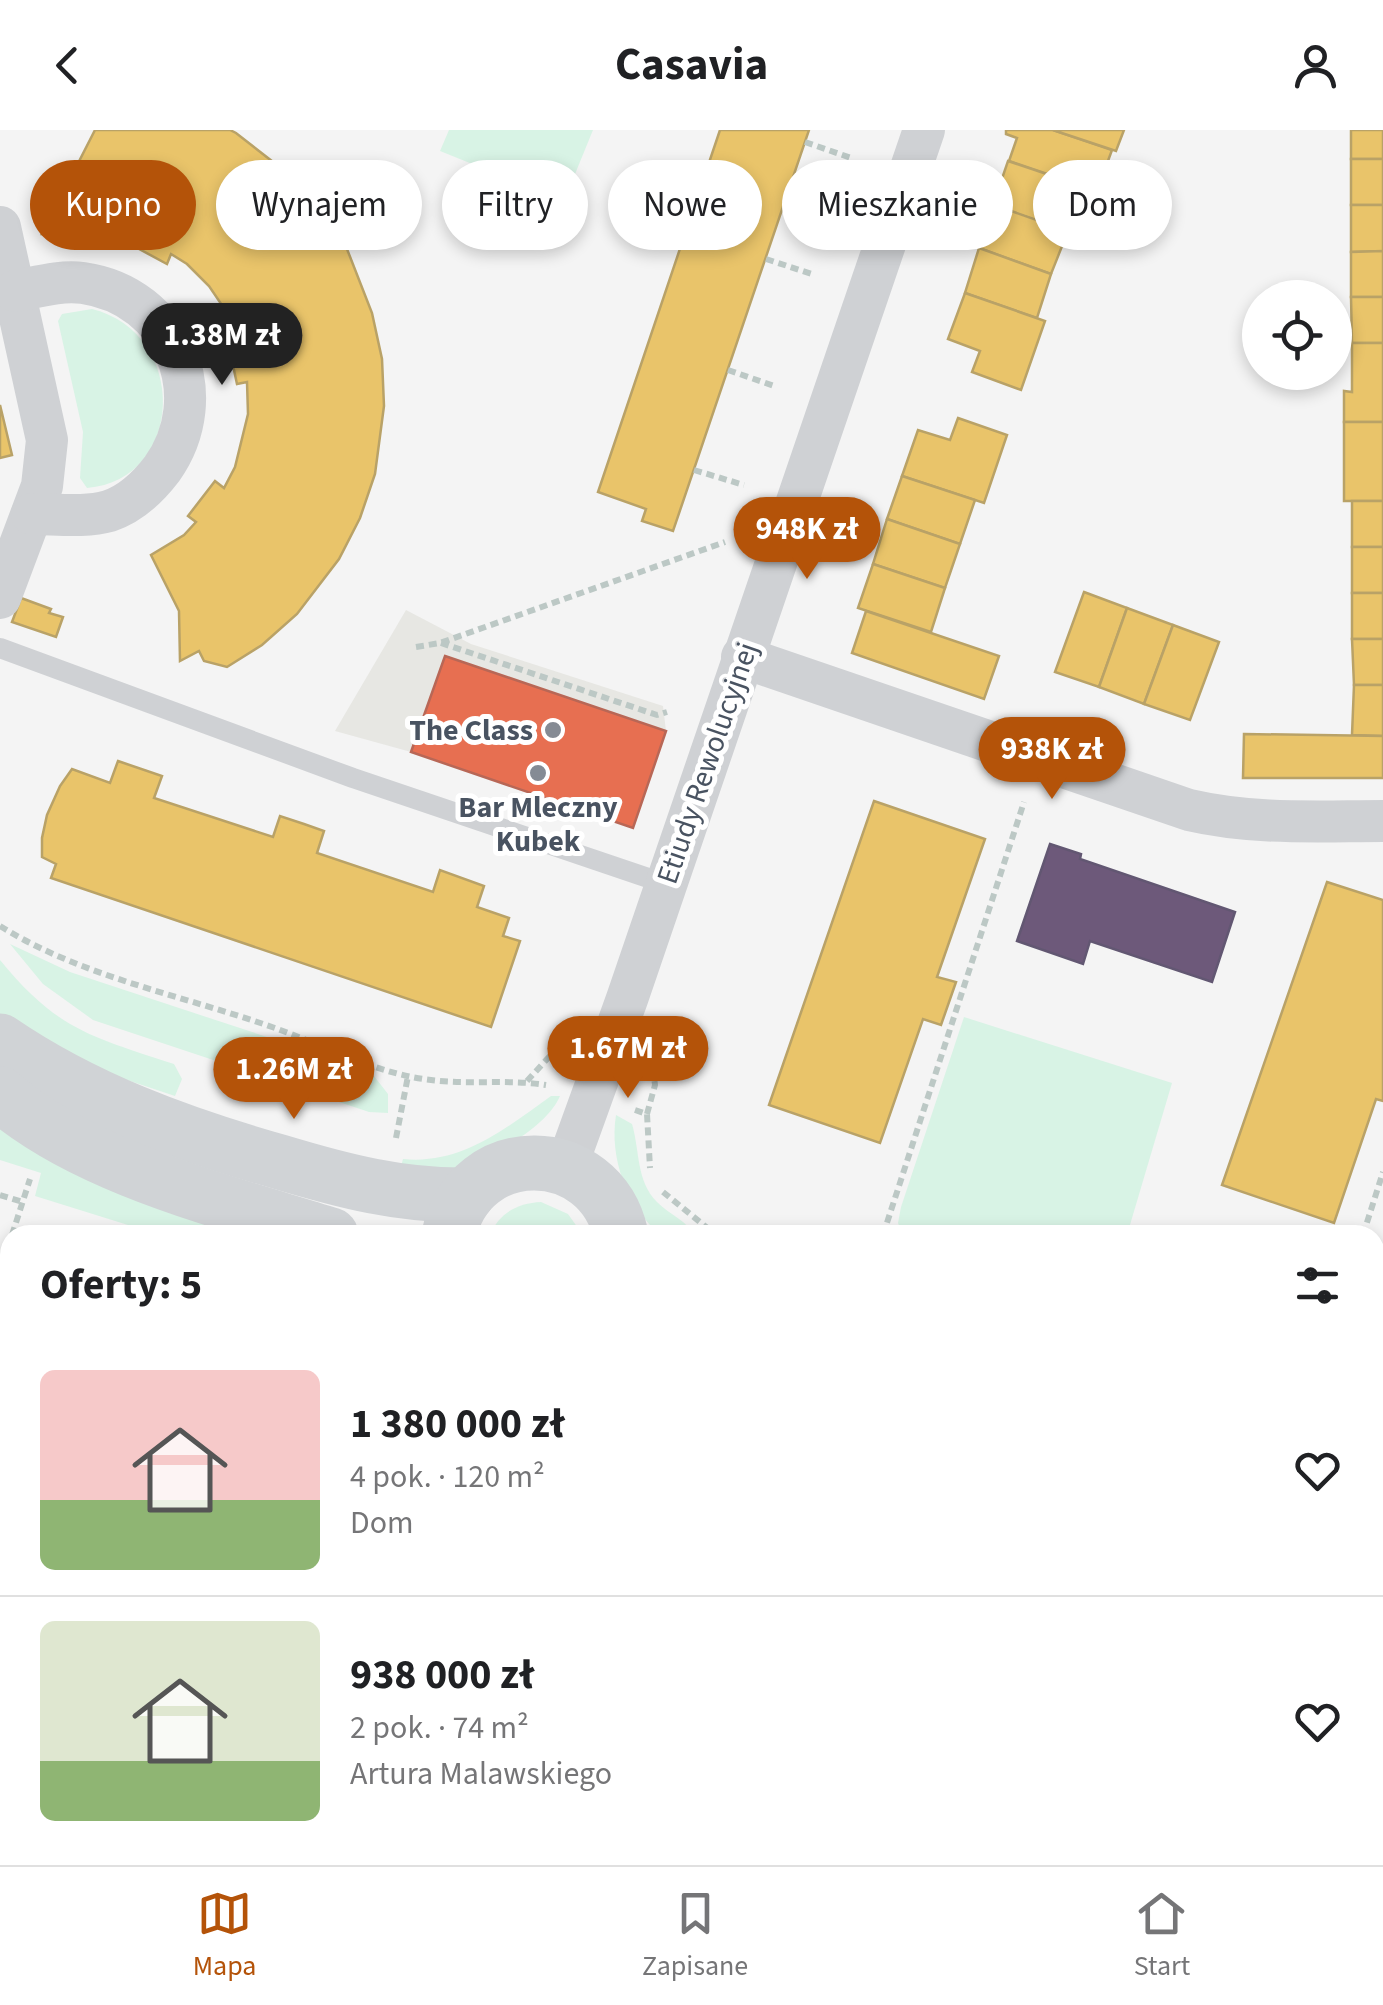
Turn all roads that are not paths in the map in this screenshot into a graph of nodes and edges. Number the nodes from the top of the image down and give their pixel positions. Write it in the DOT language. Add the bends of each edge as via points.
graph roads {
  1 [pos="924,130"];
  2 [pos="0,227"];
  3 [pos="15,291"];
  4 [pos="32,514"];
  5 [pos="0,598"];
  6 [pos="0,648"];
  7 [pos="742,658"];
  8 [pos="1383,820"];
  9 [pos="666,884"];
  10 [pos="0,1041"];
  11 [pos="0,1094"];
  12 [pos="566,1168"];
  13 [pos="458,1215"];
  14 [pos="300,1225"];
  15 [pos="619,1225"];
  1 -- 7 [label="street, Etiudy Rewolucyjnej"];
  2 -- 3 [label="street"];
  3 -- 4 [label="street" via="47,440"];
  3 -- 4 [label="street" via="85,284 135,302 176,351 186,381 183,429 171,456 138,495 109,511"];
  4 -- 5 [label="street"];
  6 -- 9 [label="lane"];
  7 -- 8 [label="street" via="1190,810 1268,822"];
  7 -- 9 [label="street, Etiudy Rewolucyjnej"];
  9 -- 12 [label="street, Etiudy Rewolucyjnej"];
  10 -- 13 [label="street" via="112,1104 251,1154 428,1196"];
  11 -- 14 [label="street" via="21,1113 152,1177"];
  12 -- 13 [label="street" via="544,1162 502,1168 482,1180"];
  12 -- 15 [label="street" via="605,1196"];
}
